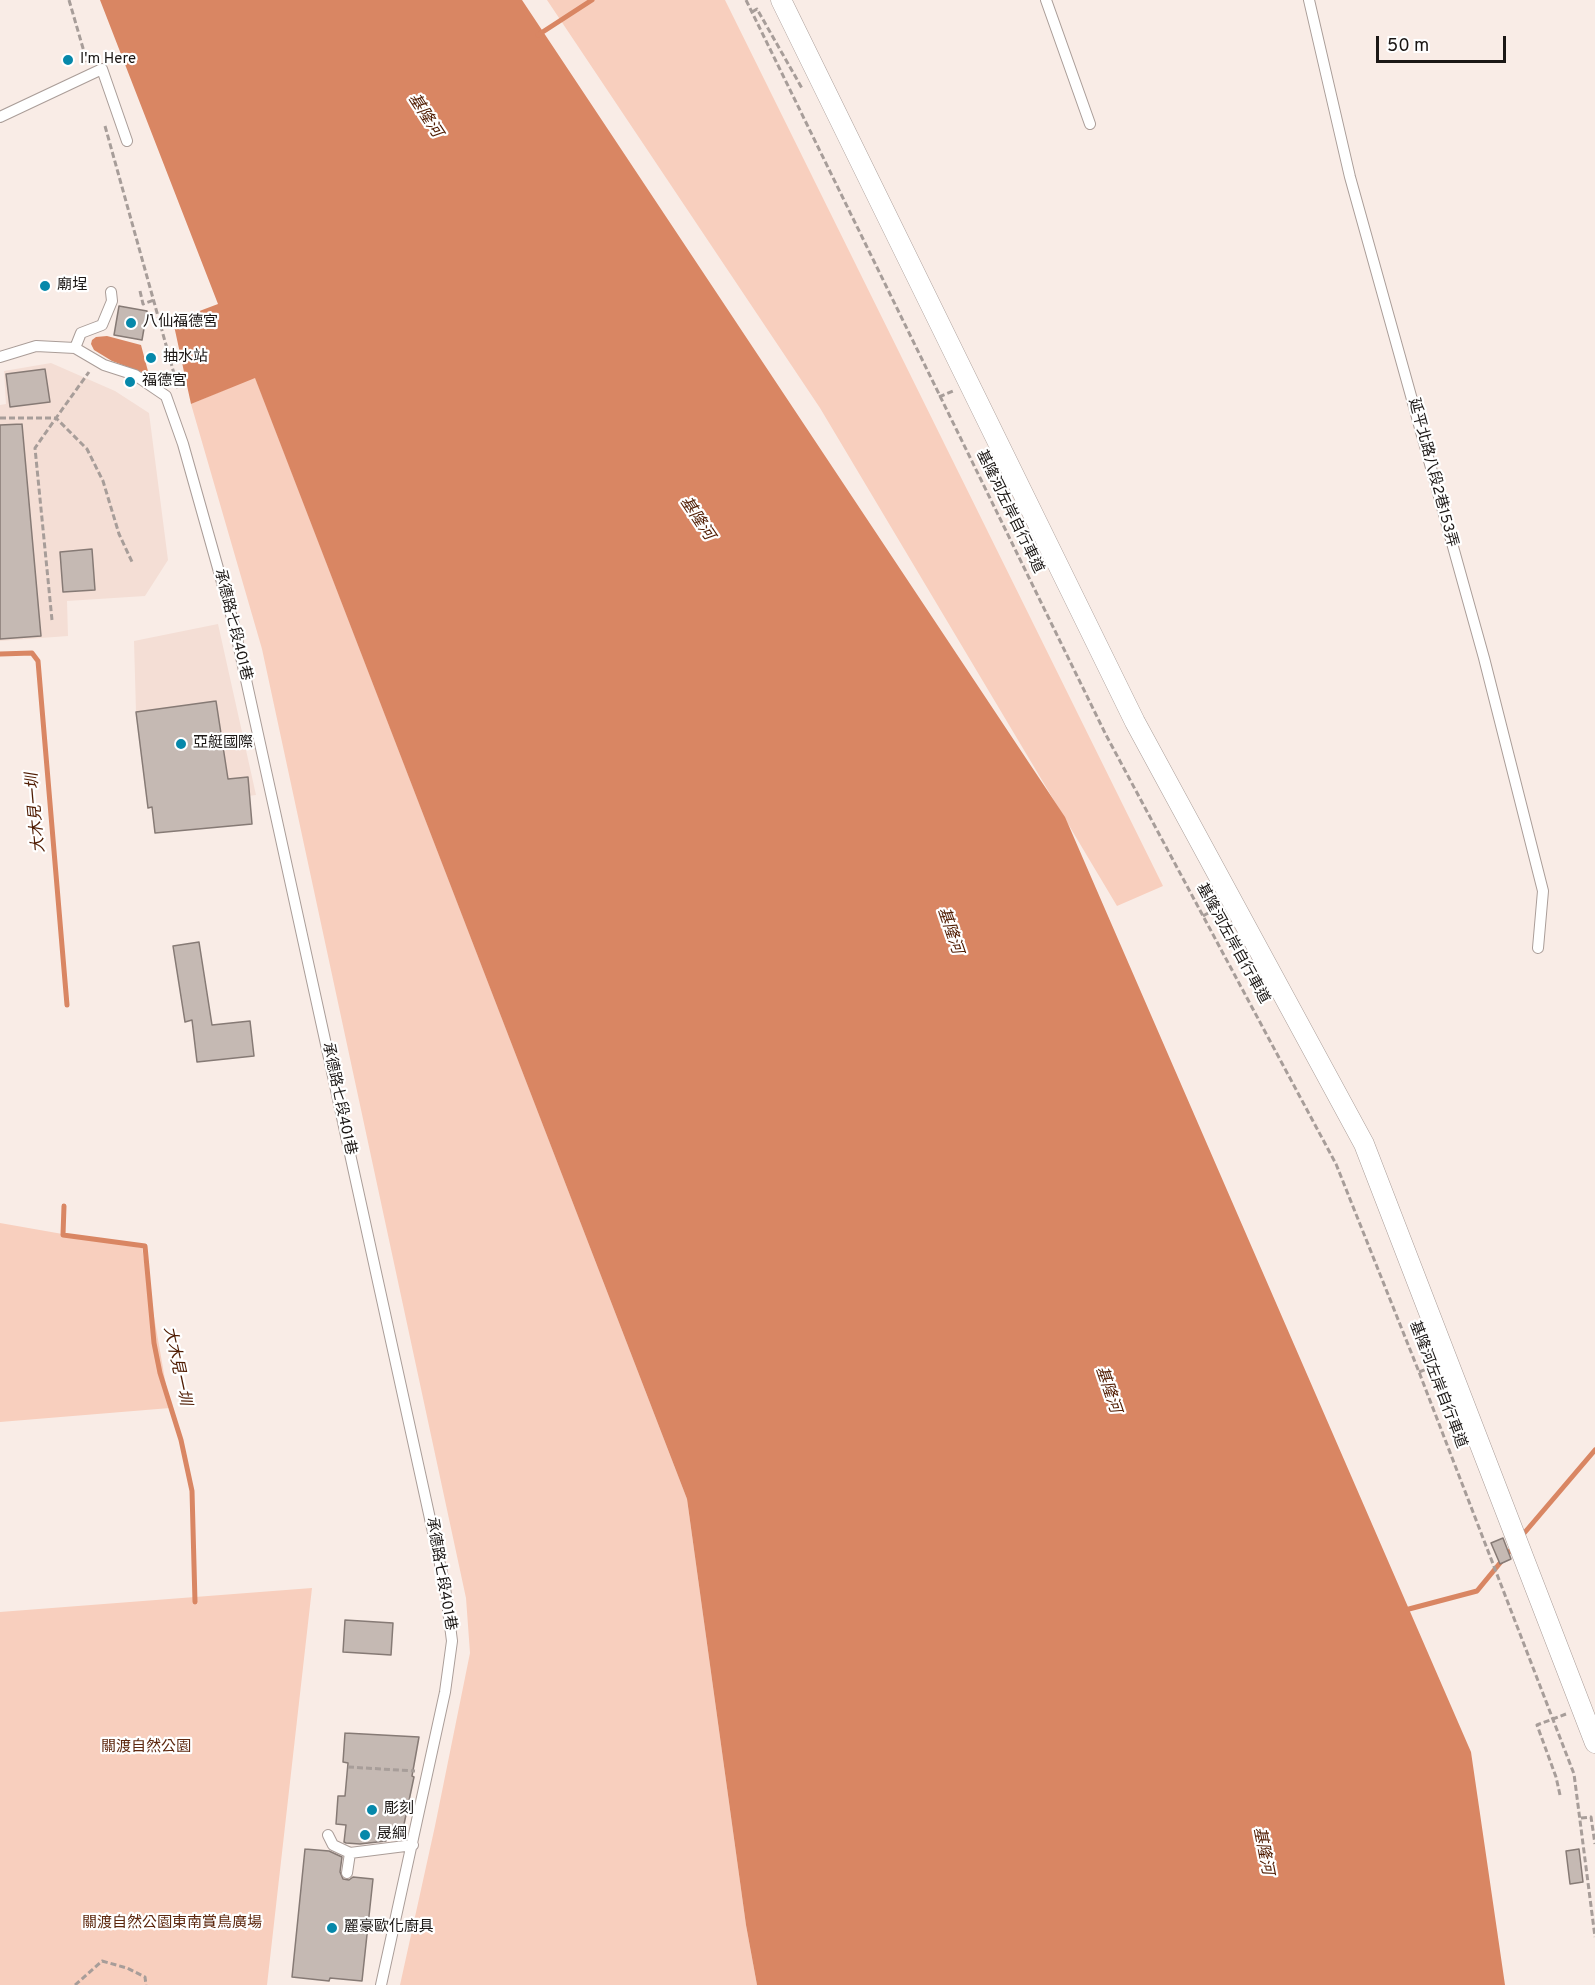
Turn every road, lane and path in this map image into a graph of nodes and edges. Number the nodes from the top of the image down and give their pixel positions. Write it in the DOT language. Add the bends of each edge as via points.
graph roads {
  1 [pos="746,0"];
  2 [pos="781,0"];
  3 [pos="1046,0"];
  4 [pos="1309,0"];
  5 [pos="0,117"];
  6 [pos="1090,124"];
  7 [pos="126,141"];
  8 [pos="140,291"];
  9 [pos="111,292"];
  10 [pos="154,300"];
  11 [pos="75,348"];
  12 [pos="0,357"];
  13 [pos="97,361"];
  14 [pos="0,418"];
  15 [pos="56,418"];
  16 [pos="133,564"];
  17 [pos="52,620"];
  18 [pos="1538,948"];
  19 [pos="1553,1719"];
  20 [pos="1595,1743"];
  21 [pos="348,1767"];
  22 [pos="429,1772"];
  23 [pos="1560,1795"];
  24 [pos="1581,1818"];
  25 [pos="328,1835"];
  26 [pos="1595,1844"];
  27 [pos="413,1845"];
  28 [pos="350,1853"];
  29 [pos="347,1873"];
  30 [pos="1595,1937"];
  31 [pos="75,1985"];
  32 [pos="146,1985"];
  33 [pos="381,1985"];
  1 -- 19 [label="path, 基隆河左岸自行車道" via="1106,735 1336,1164"];
  2 -- 20 [label="street" via="1135,722 1364,1143"];
  3 -- 6 [label="lane"];
  4 -- 18 [label="lane, 延平北路八段2巷153弄" via="1350,177 1484,658 1543,891"];
  5 -- 7 [label="lane" via="102,69"];
  8 -- 10 [label="path" via="143,304"];
  9 -- 11 [label="lane" via="112,301 102,326 81,333"];
  11 -- 12 [label="lane, 承德路七段401巷" via="36,346"];
  11 -- 13 [label="lane, 承德路七段401巷"];
  13 -- 15 [label="path"];
  13 -- 22 [label="lane, 承德路七段401巷" via="135,375 166,396 234,625 445,1587 452,1641"];
  14 -- 15 [label="path"];
  15 -- 16 [label="path" via="87,449"];
  15 -- 17 [label="path" via="35,448"];
  19 -- 23 [label="path" via="1537,1725"];
  19 -- 24 [label="path, 基隆河左岸自行車道" via="1574,1774"];
  21 -- 22 [label="path"];
  22 -- 27 [label="lane, 承德路七段401巷"];
  24 -- 26 [label="path" via="1591,1817"];
  24 -- 30 [label="path, 基隆河左岸自行車道"];
  25 -- 28 [label="lane" via="333,1845"];
  27 -- 28 [label="lane"];
  27 -- 33 [label="lane, 承德路七段401巷"];
  28 -- 29 [label="lane"];
  31 -- 32 [label="path" via="102,1961 145,1977"];
}
